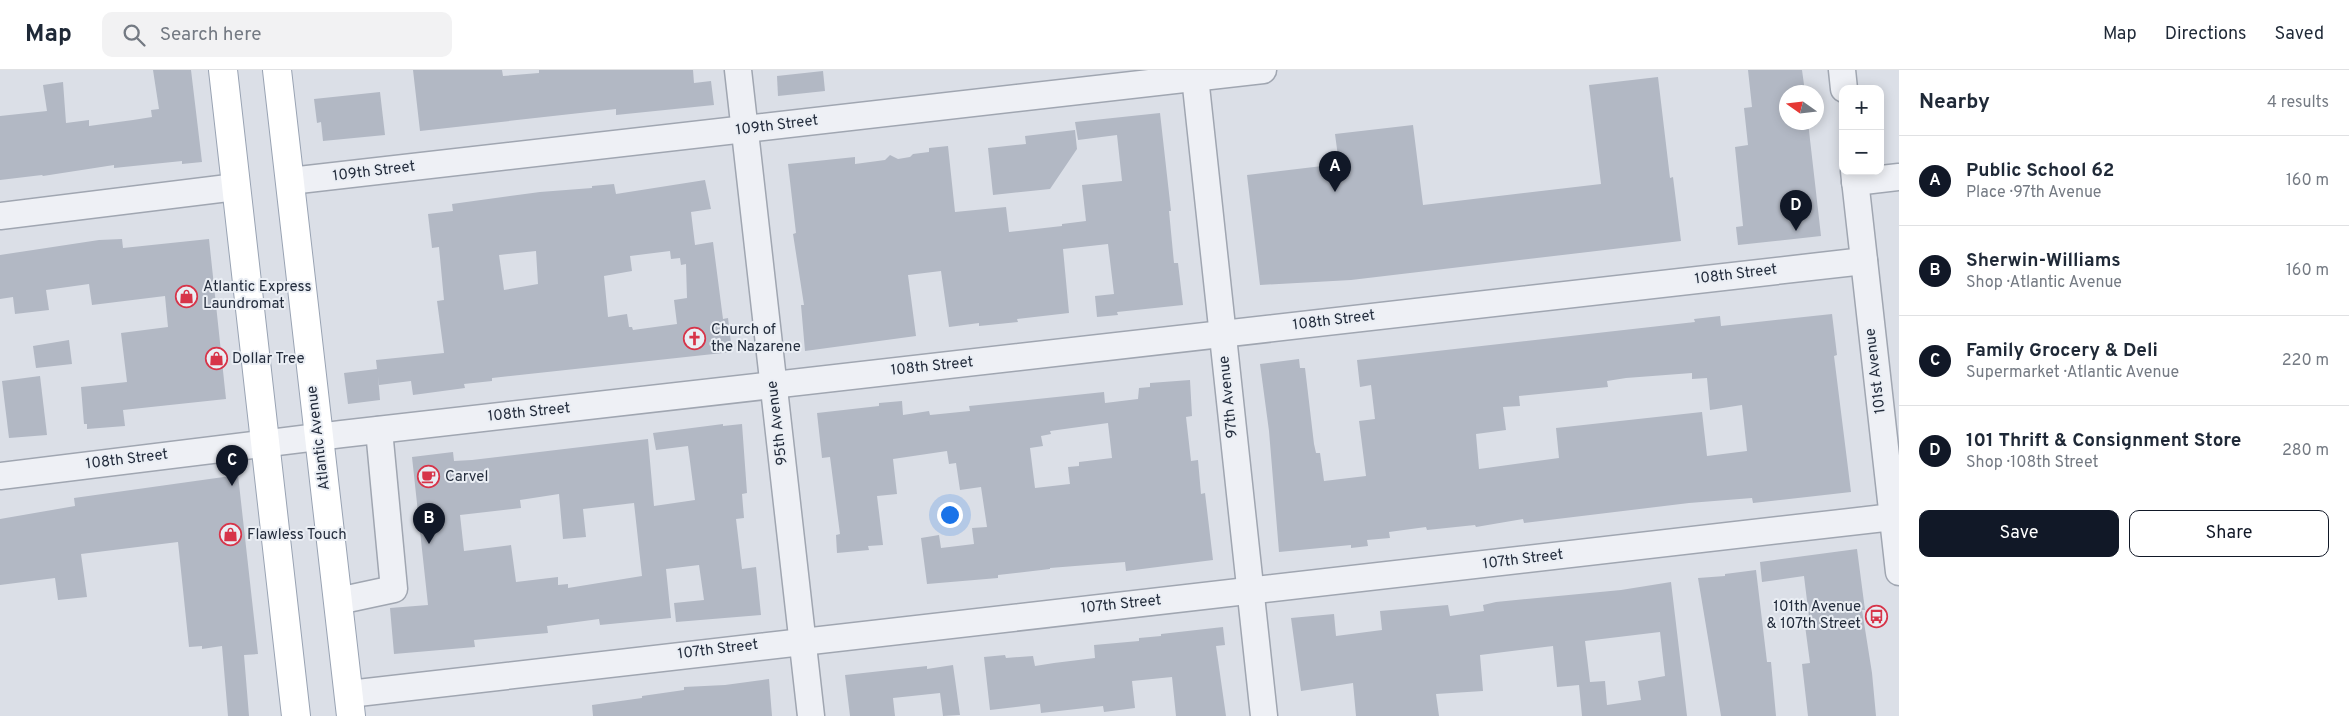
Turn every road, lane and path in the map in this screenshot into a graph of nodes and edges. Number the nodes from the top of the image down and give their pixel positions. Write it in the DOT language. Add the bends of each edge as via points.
graph roads {
  1 [pos="223,70"];
  2 [pos="278,70"];
  3 [pos="738,70"];
  4 [pos="1263,70"];
  5 [pos="1842,70"];
  6 [pos="1194,78"];
  7 [pos="1844,85"];
  8 [pos="745,130"];
  9 [pos="1854,176"];
  10 [pos="1899,177"];
  11 [pos="290,181"];
  12 [pos="236,187"];
  13 [pos="0,216"];
  14 [pos="1864,261"];
  15 [pos="1222,334"];
  16 [pos="774,385"];
  17 [pos="1891,426"];
  18 [pos="379,430"];
  19 [pos="319,436"];
  20 [pos="265,443"];
  21 [pos="0,476"];
  22 [pos="1893,517"];
  23 [pos="1899,572"];
  24 [pos="1251,591"];
  25 [pos="338,601"];
  26 [pos="803,640"];
  27 [pos="350,705"];
  28 [pos="296,716"];
  29 [pos="811,716"];
  30 [pos="1264,716"];
  1 -- 12 [label="main road"];
  2 -- 11 [label="main road, Atlantic Avenue"];
  3 -- 8 [label="street, 95th Avenue"];
  4 -- 6 [label="street, 109th Street"];
  5 -- 7 [label="street"];
  6 -- 8 [label="street, 109th Street"];
  6 -- 15 [label="street, 97th Avenue"];
  8 -- 11 [label="street, 109th Street"];
  8 -- 16 [label="street, 95th Avenue"];
  9 -- 10 [label="street"];
  9 -- 14 [label="street, 101st Avenue"];
  11 -- 19 [label="main road, Atlantic Avenue"];
  12 -- 13 [label="street"];
  12 -- 20 [label="main road"];
  14 -- 15 [label="street, 108th Street"];
  14 -- 17 [label="street, 101st Avenue"];
  15 -- 16 [label="street, 108th Street"];
  15 -- 24 [label="street, 97th Avenue"];
  16 -- 18 [label="street, 108th Street"];
  16 -- 26 [label="street, 95th Avenue"];
  17 -- 22 [label="street, 101st Avenue"];
  18 -- 19 [label="street, 108th Street"];
  18 -- 25 [label="street" via="394,589"];
  19 -- 20 [label="street, 108th Street"];
  19 -- 25 [label="main road, Atlantic Avenue"];
  20 -- 21 [label="street, 108th Street"];
  20 -- 28 [label="main road"];
  22 -- 23 [label="street, 101st Avenue"];
  22 -- 24 [label="street, 107th Street"];
  24 -- 26 [label="street, 107th Street"];
  24 -- 30 [label="street, 97th Avenue"];
  25 -- 27 [label="main road, Atlantic Avenue"];
  26 -- 27 [label="street, 107th Street"];
  26 -- 29 [label="street, 95th Avenue"];
}
